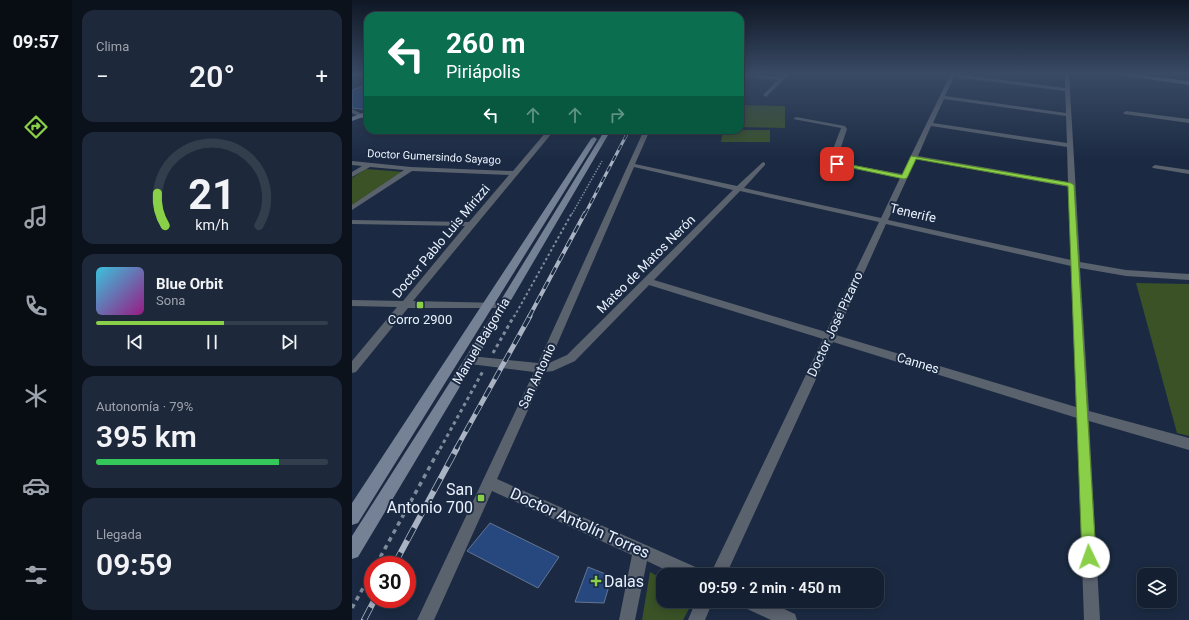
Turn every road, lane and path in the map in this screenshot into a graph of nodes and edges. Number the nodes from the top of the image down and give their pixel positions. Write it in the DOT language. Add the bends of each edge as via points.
graph roads {
  1 [pos="940,102"];
  2 [pos="977,102"];
  3 [pos="1067,102"];
  4 [pos="352,112"];
  5 [pos="1126,113"];
  6 [pos="364,114"];
  7 [pos="1068,115"];
  8 [pos="360,116"];
  9 [pos="364,118"];
  10 [pos="352,119"];
  11 [pos="796,119"];
  12 [pos="1189,121"];
  13 [pos="930,124"];
  14 [pos="547,134"];
  15 [pos="601,134"];
  16 [pos="601,134"];
  17 [pos="645,134"];
  18 [pos="1069,145"];
  19 [pos="604,156"];
  20 [pos="914,157"];
  21 [pos="352,163"];
  22 [pos="763,164"];
  23 [pos="368,165"];
  24 [pos="633,165"];
  25 [pos="1155,167"];
  26 [pos="411,169"];
  27 [pos="1189,172"];
  28 [pos="514,173"];
  29 [pos="352,175"];
  30 [pos="904,178"];
  31 [pos="1071,185"];
  32 [pos="739,188"];
  33 [pos="352,208"];
  34 [pos="884,220"];
  35 [pos="352,222"];
  36 [pos="471,224"];
  37 [pos="1076,264"];
  38 [pos="1189,277"];
  39 [pos="648,281"];
  40 [pos="352,303"];
  41 [pos="404,305"];
  42 [pos="486,306"];
  43 [pos="502,306"];
  44 [pos="830,336"];
  45 [pos="453,358"];
  46 [pos="470,360"];
  47 [pos="488,362"];
  48 [pos="541,368"];
  49 [pos="352,369"];
  50 [pos="1082,414"];
  51 [pos="1189,444"];
  52 [pos="488,482"];
  53 [pos="352,517"];
  54 [pos="641,550"];
  55 [pos="352,551"];
  56 [pos="381,556"];
  57 [pos="679,568"];
  58 [pos="721,568"];
  59 [pos="364,586"];
  60 [pos="352,608"];
  61 [pos="702,608"];
  62 [pos="764,608"];
  63 [pos="425,620"];
  64 [pos="627,620"];
  65 [pos="696,620"];
  66 [pos="790,620"];
  67 [pos="1092,620"];
  1 -- 13 [label="street, Doctor José Pizarro"];
  2 -- 7 [label="street"];
  3 -- 7 [label="street"];
  4 -- 8 [label="street"];
  5 -- 12 [label="street"];
  6 -- 8 [label="main road"];
  7 -- 18 [label="street"];
  8 -- 9 [label="street"];
  8 -- 10 [label="main road"];
  11 -- 30 [label="street" via="844,129 833,163"];
  13 -- 18 [label="street"];
  13 -- 20 [label="street, Doctor José Pizarro"];
  14 -- 28 [label="street, Doctor Pablo Luis Mirizzi"];
  15 -- 42 [label="main road, Manuel Baigorria"];
  16 -- 43 [label="main road, Manuel Baigorria"];
  17 -- 24 [label="street, San Antonio"];
  18 -- 31 [label="street"];
  19 -- 47 [label="path"];
  20 -- 30 [label="street, Doctor José Pizarro"];
  20 -- 31 [label="street"];
  21 -- 23 [label="street, Doctor Gumersindo Sayago"];
  22 -- 32 [label="street, Mateo de Matos Nerón"];
  23 -- 26 [label="street, Doctor Gumersindo Sayago"];
  23 -- 29 [label="street"];
  24 -- 32 [label="street, Tenerife"];
  24 -- 48 [label="street, San Antonio"];
  25 -- 27 [label="street"];
  26 -- 28 [label="street, Doctor Gumersindo Sayago"];
  26 -- 33 [label="street"];
  28 -- 36 [label="street, Doctor Pablo Luis Mirizzi"];
  30 -- 34 [label="street, Doctor José Pizarro"];
  31 -- 37 [label="street"];
  32 -- 34 [label="street, Tenerife"];
  32 -- 39 [label="street, Mateo de Matos Nerón"];
  34 -- 37 [label="street, Tenerife"];
  34 -- 44 [label="street, Doctor José Pizarro"];
  35 -- 36 [label="street"];
  36 -- 41 [label="street, Doctor Pablo Luis Mirizzi"];
  37 -- 38 [label="street, Tenerife" via="1126,273"];
  37 -- 50 [label="street"];
  39 -- 44 [label="street, Cannes"];
  39 -- 48 [label="street, Mateo de Matos Nerón" via="571,358 549,368"];
  40 -- 41 [label="street"];
  41 -- 42 [label="street"];
  41 -- 49 [label="street, Doctor Pablo Luis Mirizzi"];
  42 -- 43 [label="street"];
  42 -- 45 [label="main road, Manuel Baigorria"];
  43 -- 46 [label="main road, Manuel Baigorria"];
  44 -- 50 [label="street, Cannes"];
  44 -- 58 [label="street, Doctor José Pizarro"];
  45 -- 46 [label="main road"];
  45 -- 53 [label="main road, Manuel Baigorria"];
  46 -- 47 [label="street"];
  46 -- 55 [label="main road, Manuel Baigorria"];
  47 -- 48 [label="street"];
  47 -- 56 [label="path"];
  48 -- 52 [label="street, San Antonio"];
  50 -- 51 [label="street, Cannes"];
  50 -- 67 [label="street"];
  52 -- 54 [label="street, Doctor Antolín Torres"];
  52 -- 63 [label="street, San Antonio"];
  54 -- 57 [label="street, Doctor Antolín Torres"];
  54 -- 64 [label="street"];
  59 -- 60 [label="path"];
  61 -- 65 [label="street"];
  62 -- 66 [label="street"];
}
